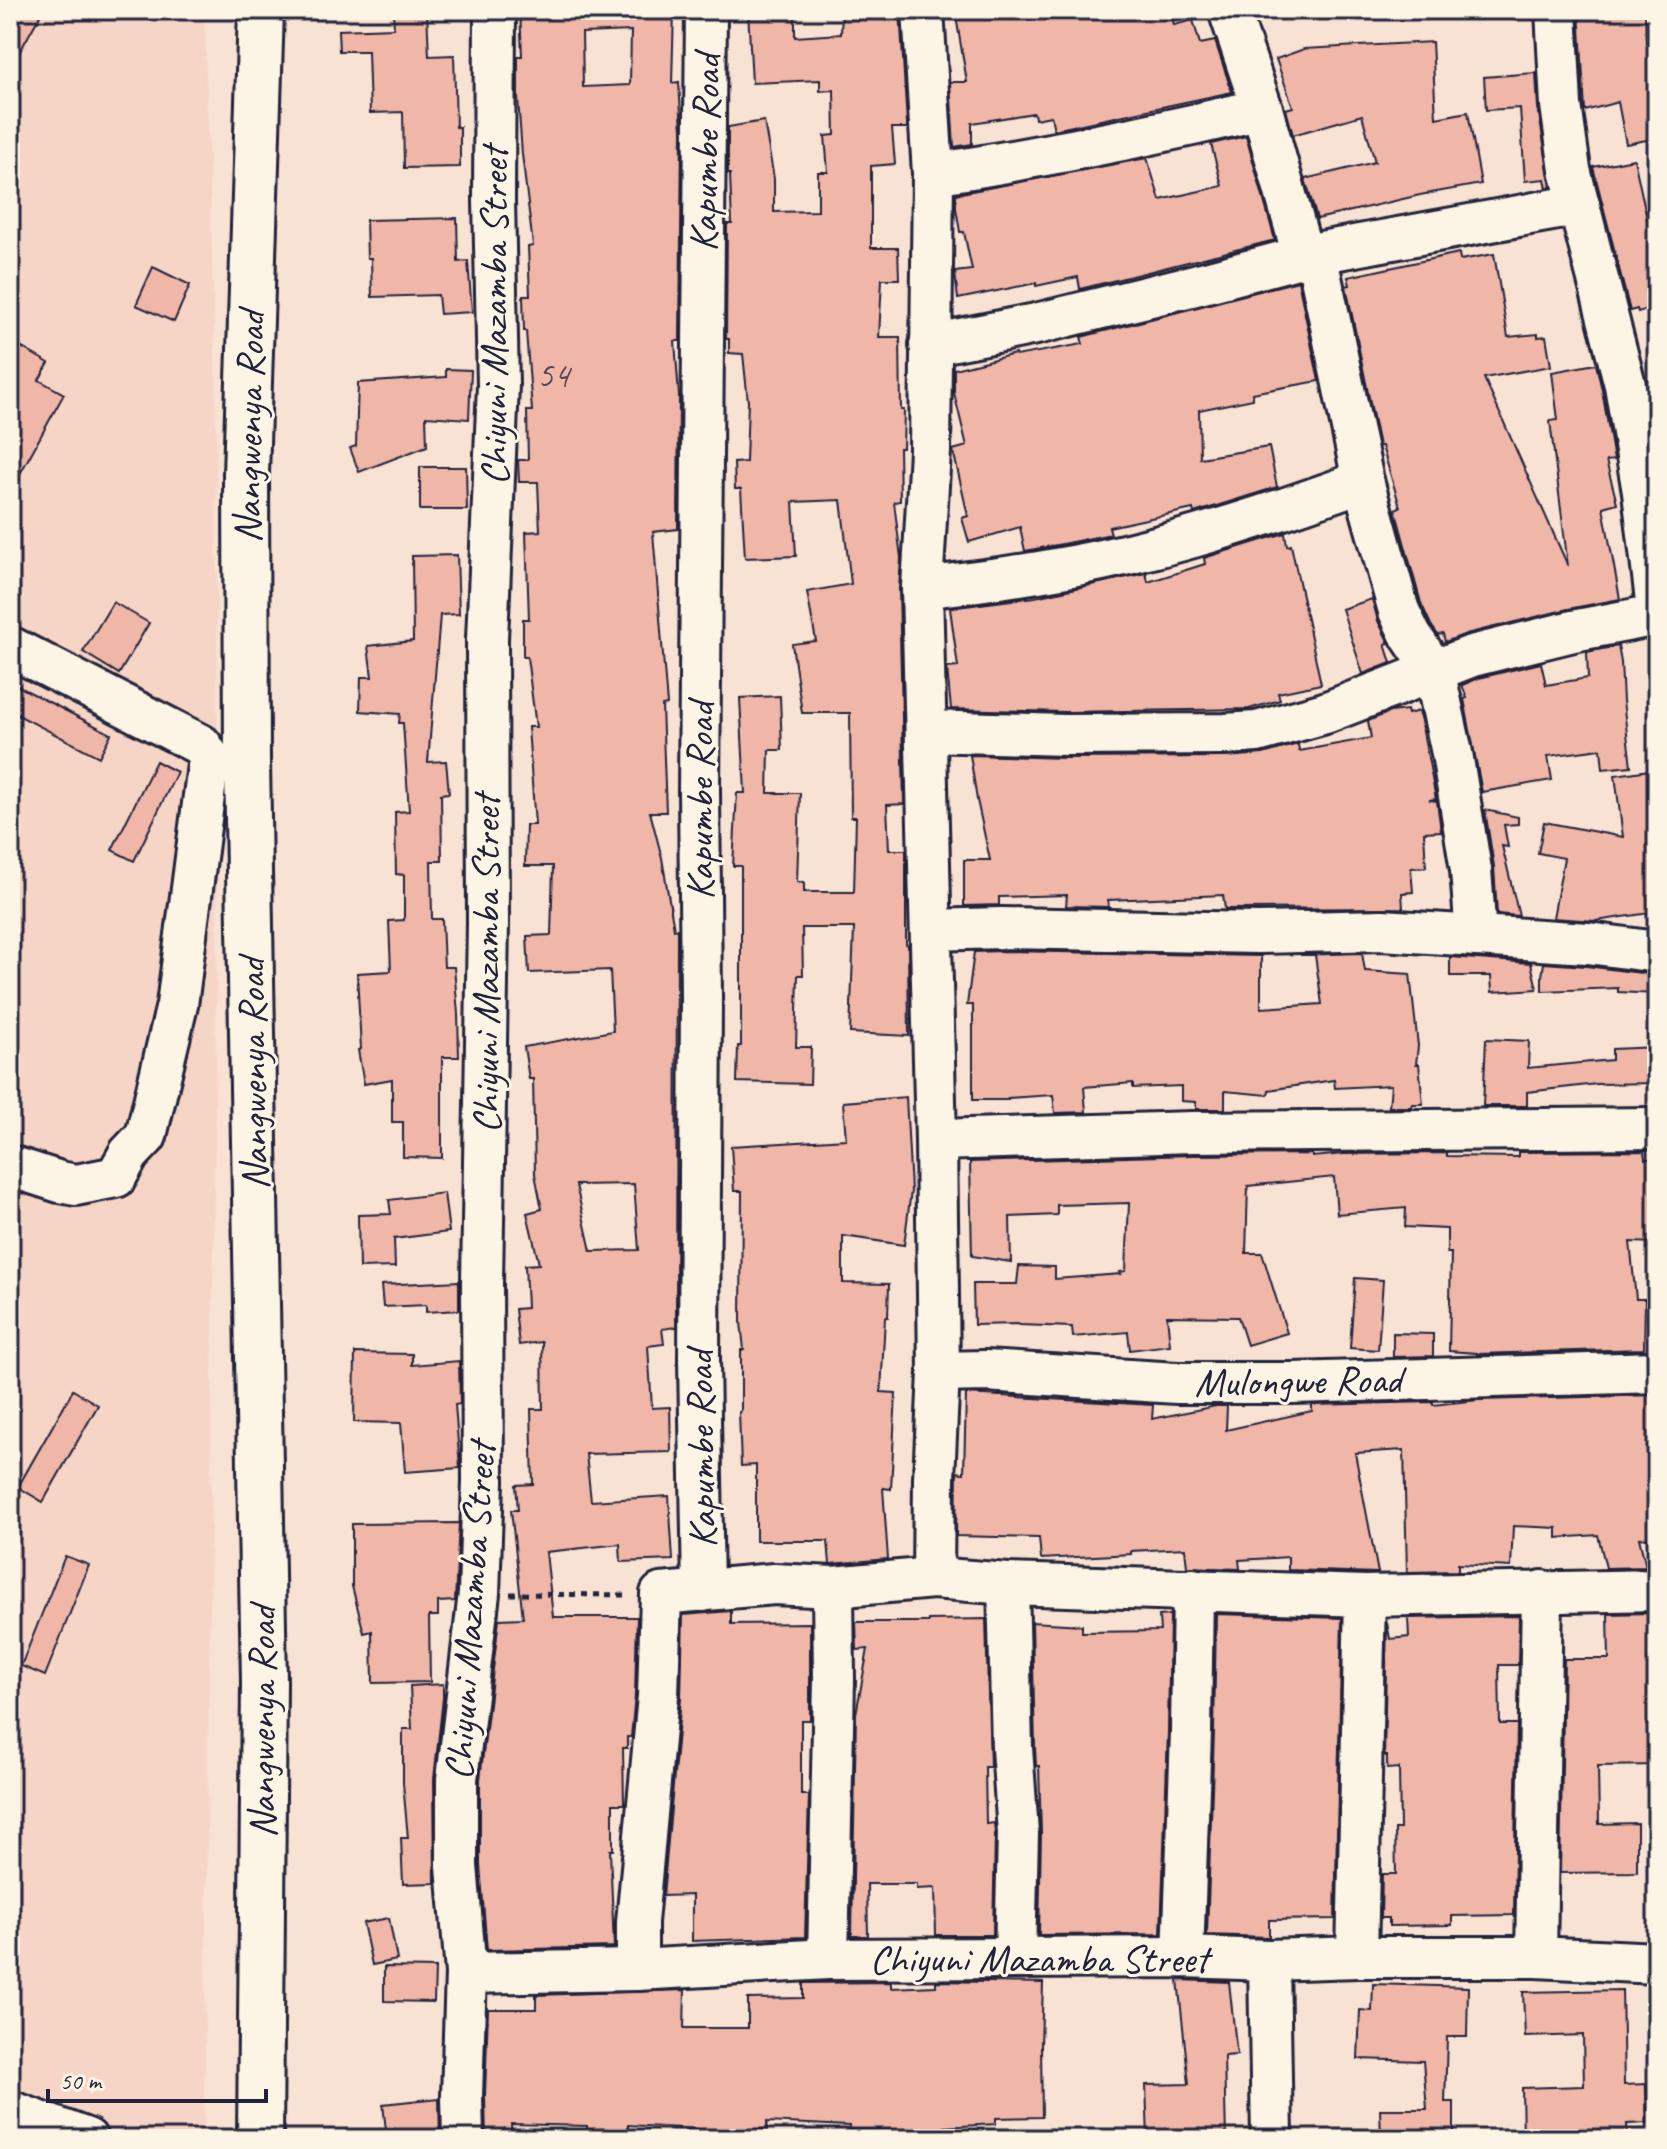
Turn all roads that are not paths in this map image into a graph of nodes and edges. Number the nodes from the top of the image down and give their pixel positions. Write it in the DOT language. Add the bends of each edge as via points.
graph roads {
  1 [pos="261,10"];
  2 [pos="495,10"];
  3 [pos="706,10"];
  4 [pos="923,10"];
  5 [pos="1229,10"];
  6 [pos="1556,10"];
  7 [pos="1262,109"];
  8 [pos="933,174"];
  9 [pos="1579,205"];
  10 [pos="1310,255"];
  11 [pos="930,345"];
  12 [pos="1363,481"];
  13 [pos="922,588"];
  14 [pos="1657,612"];
  15 [pos="10,647"];
  16 [pos="1434,670"];
  17 [pos="926,731"];
  18 [pos="931,930"];
  19 [pos="1476,936"];
  20 [pos="1657,952"];
  21 [pos="1657,1128"];
  22 [pos="936,1140"];
  23 [pos="10,1166"];
  24 [pos="939,1372"];
  25 [pos="1657,1372"];
  26 [pos="933,1578"];
  27 [pos="1008,1584"];
  28 [pos="833,1587"];
  29 [pos="1193,1589"];
  30 [pos="1657,1590"];
  31 [pos="703,1591"];
  32 [pos="1542,1591"];
  33 [pos="1365,1596"];
  34 [pos="1183,1957"];
  35 [pos="1357,1957"];
  36 [pos="1536,1957"];
  37 [pos="1015,1958"];
  38 [pos="828,1959"];
  39 [pos="1269,1960"];
  40 [pos="1657,1963"];
  41 [pos="637,1970"];
  42 [pos="466,1973"];
  43 [pos="10,2111"];
  44 [pos="87,2139"];
  45 [pos="260,2139"];
  46 [pos="463,2139"];
  47 [pos="1272,2139"];
  1 -- 45 [label="main road, Nangwenya Road" via="246,474 264,1682"];
  2 -- 42 [label="street, Chiyuni Mazamba Street" via="498,385 487,639 483,1482 479,1593 457,1779 457,1866"];
  3 -- 31 [label="street, Kapumbe Road" via="699,776"];
  4 -- 8 [label="street"];
  5 -- 7 [label="street"];
  6 -- 9 [label="street" via="1561,105"];
  7 -- 8 [label="street"];
  7 -- 10 [label="street"];
  8 -- 11 [label="street"];
  9 -- 10 [label="street"];
  9 -- 14 [label="street" via="1625,385"];
  10 -- 11 [label="street"];
  10 -- 12 [label="street"];
  11 -- 13 [label="street"];
  12 -- 13 [label="street" via="1152,548"];
  12 -- 16 [label="street" via="1399,611"];
  13 -- 17 [label="street"];
  14 -- 16 [label="street" via="1502,647"];
  15 -- 23 [label="street" via="201,745 209,757 177,1005 146,1136 116,1177 108,1179 76,1185"];
  16 -- 17 [label="street" via="1325,713 1257,732"];
  16 -- 19 [label="street" via="1471,870"];
  17 -- 18 [label="street"];
  18 -- 19 [label="street" via="1382,930"];
  18 -- 22 [label="street"];
  19 -- 20 [label="street"];
  21 -- 22 [label="street"];
  22 -- 24 [label="street"];
  24 -- 25 [label="street, Mulongwe Road" via="1293,1383"];
  24 -- 26 [label="street"];
  26 -- 27 [label="street"];
  26 -- 28 [label="street"];
  27 -- 29 [label="street"];
  27 -- 37 [label="street" via="1018,1833"];
  28 -- 31 [label="street" via="774,1584"];
  28 -- 38 [label="street"];
  29 -- 33 [label="street"];
  29 -- 34 [label="street"];
  30 -- 32 [label="street"];
  31 -- 41 [label="street" via="661,1594"];
  32 -- 33 [label="street"];
  32 -- 36 [label="street"];
  33 -- 35 [label="street"];
  34 -- 37 [label="street, Chiyuni Mazamba Street"];
  34 -- 39 [label="street, Chiyuni Mazamba Street"];
  35 -- 36 [label="street, Chiyuni Mazamba Street"];
  35 -- 39 [label="street, Chiyuni Mazamba Street"];
  36 -- 40 [label="street, Chiyuni Mazamba Street"];
  37 -- 38 [label="street, Chiyuni Mazamba Street"];
  38 -- 41 [label="street, Chiyuni Mazamba Street"];
  39 -- 47 [label="street"];
  41 -- 42 [label="street, Chiyuni Mazamba Street"];
  42 -- 46 [label="street"];
  43 -- 44 [label="street"];
}
